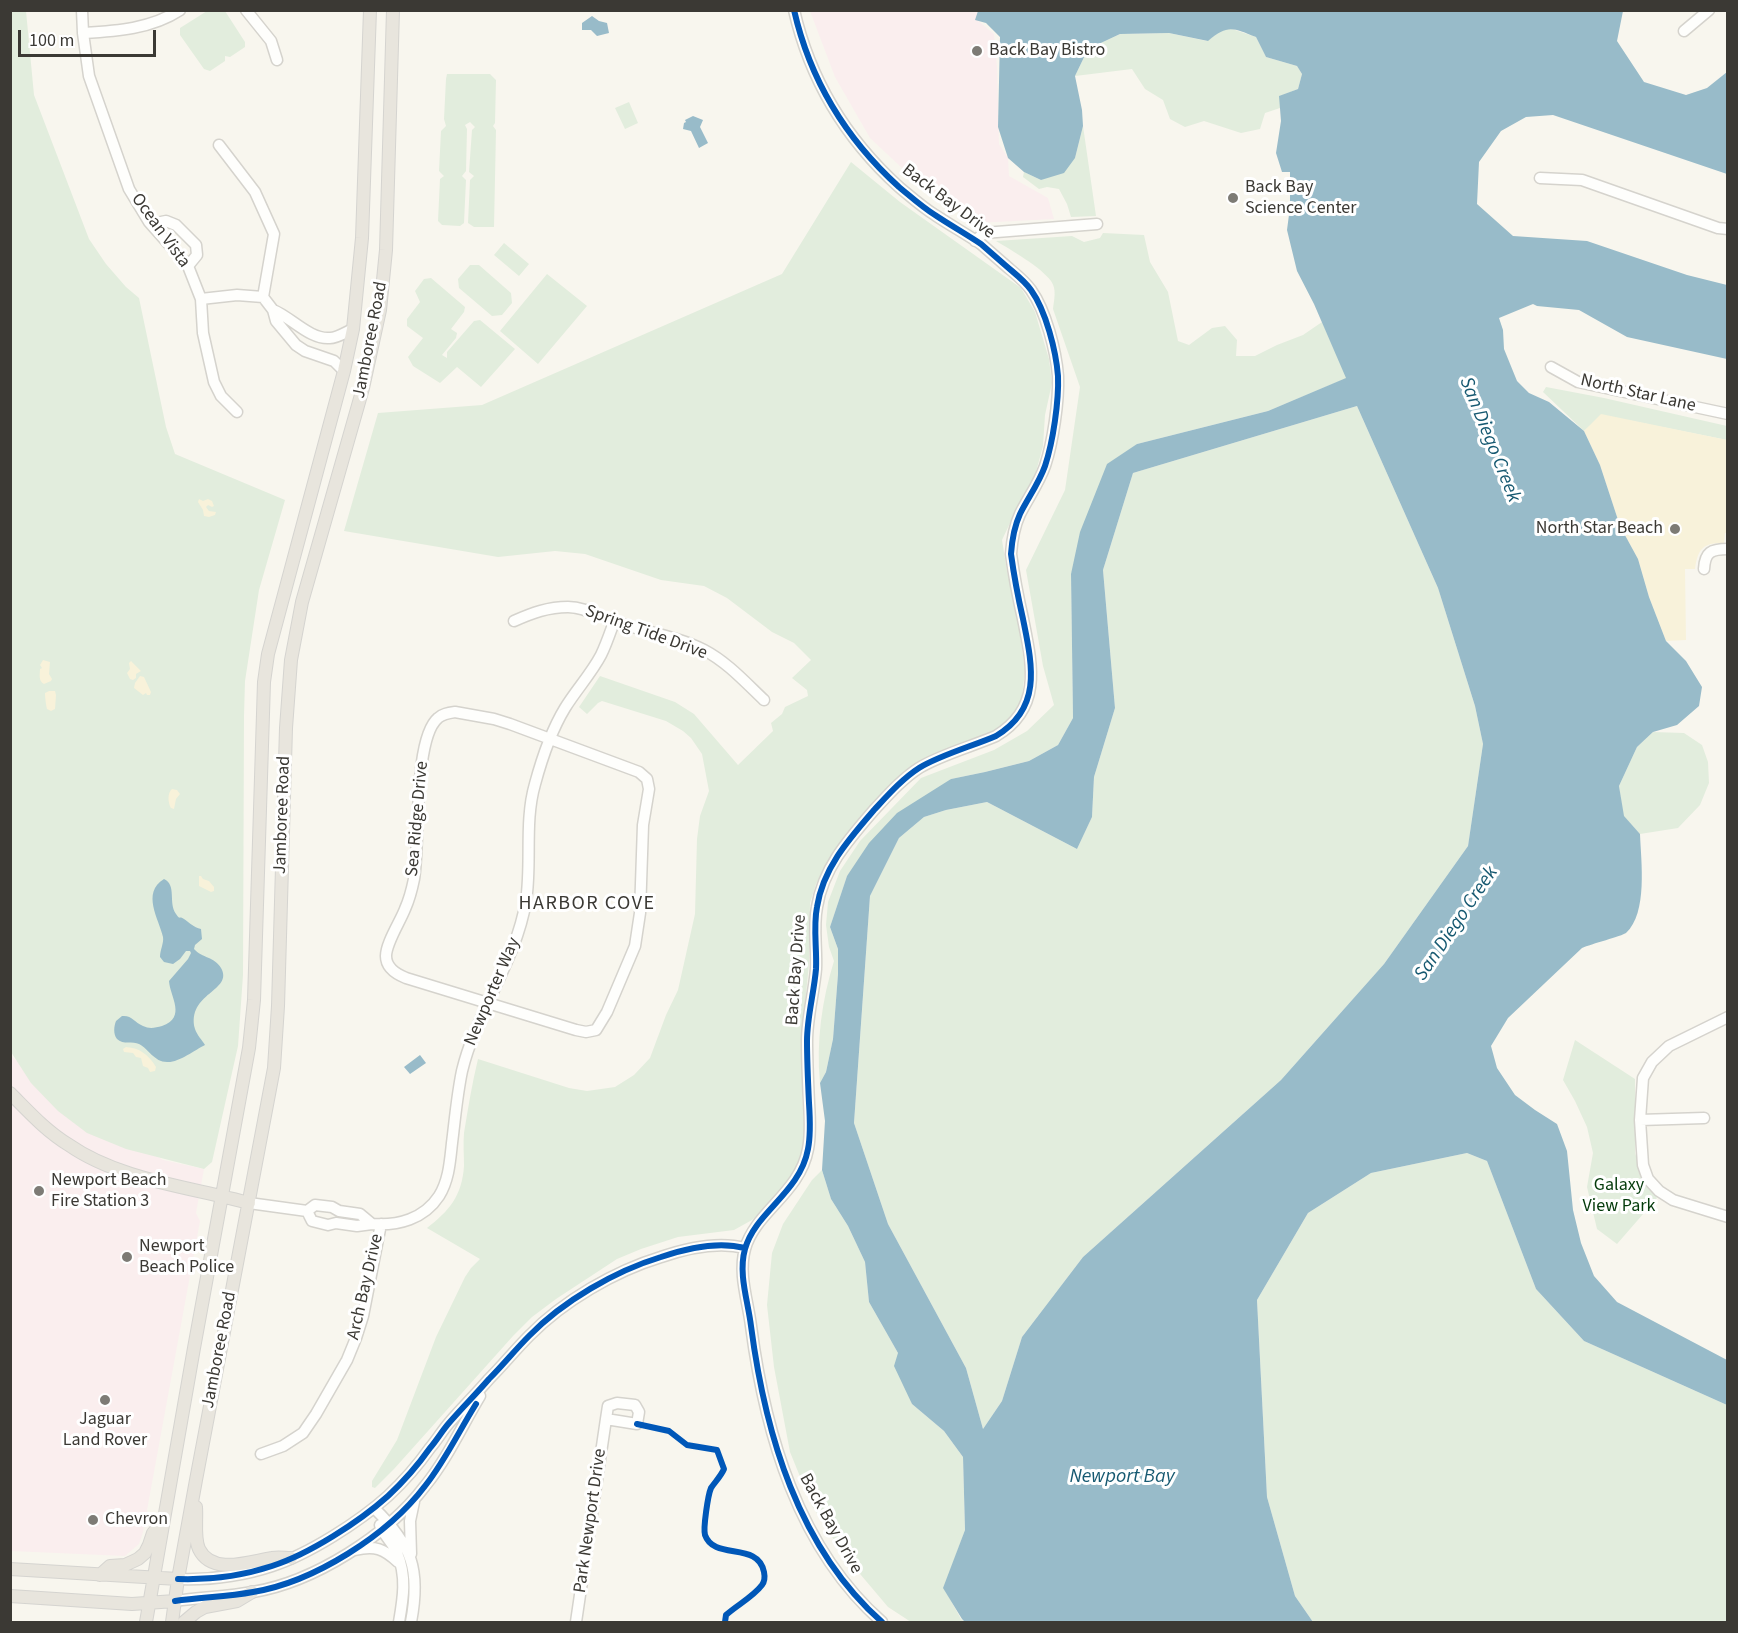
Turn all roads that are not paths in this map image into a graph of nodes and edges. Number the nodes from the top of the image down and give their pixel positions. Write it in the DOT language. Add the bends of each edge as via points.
graph roads {
  1 [pos="82,10"];
  2 [pos="180,10"];
  3 [pos="246,10"];
  4 [pos="370,10"];
  5 [pos="393,10"];
  6 [pos="794,10"];
  7 [pos="1709,10"];
  8 [pos="1684,31"];
  9 [pos="82,33"];
  10 [pos="277,60"];
  11 [pos="219,145"];
  12 [pos="1540,178"];
  13 [pos="151,224"];
  14 [pos="1097,224"];
  15 [pos="1728,229"];
  16 [pos="975,240"];
  17 [pos="188,266"];
  18 [pos="263,297"];
  19 [pos="201,298"];
  20 [pos="273,310"];
  21 [pos="353,329"];
  22 [pos="311,334"];
  23 [pos="305,351"];
  24 [pos="1551,367"];
  25 [pos="344,371"];
  26 [pos="237,412"];
  27 [pos="1728,414"];
  28 [pos="1728,549"];
  29 [pos="1704,569"];
  30 [pos="514,621"];
  31 [pos="614,622"];
  32 [pos="764,700"];
  33 [pos="549,740"];
  34 [pos="487,1003"];
  35 [pos="1728,1017"];
  36 [pos="10,1092"];
  37 [pos="1704,1118"];
  38 [pos="1640,1120"];
  39 [pos="222,1195"];
  40 [pos="249,1203"];
  41 [pos="307,1211"];
  42 [pos="339,1211"];
  43 [pos="1728,1217"];
  44 [pos="336,1223"];
  45 [pos="376,1224"];
  46 [pos="746,1248"];
  47 [pos="493,1376"];
  48 [pos="606,1419"];
  49 [pos="261,1454"];
  50 [pos="196,1480"];
  51 [pos="415,1498"];
  52 [pos="374,1508"];
  53 [pos="163,1522"];
  54 [pos="386,1527"];
  55 [pos="352,1551"];
  56 [pos="411,1557"];
  57 [pos="291,1558"];
  58 [pos="401,1564"];
  59 [pos="10,1569"];
  60 [pos="100,1575"];
  61 [pos="153,1578"];
  62 [pos="178,1578"];
  63 [pos="252,1592"];
  64 [pos="10,1596"];
  65 [pos="175,1601"];
  66 [pos="149,1603"];
  67 [pos="146,1623"];
  68 [pos="172,1623"];
  69 [pos="184,1623"];
  70 [pos="399,1623"];
  71 [pos="411,1623"];
  72 [pos="576,1623"];
  73 [pos="882,1623"];
  1 -- 9 [label="street, Ocean Vista"];
  2 -- 9 [label="street" via="146,26"];
  3 -- 10 [label="street" via="271,41"];
  4 -- 21 [label="main road, Jamboree Road" via="362,238"];
  5 -- 40 [label="main road, Jamboree Road" via="386,250 380,310 363,387 302,602 291,660 274,1068"];
  6 -- 16 [label="street, Back Bay Drive" via="813,70 833,109 865,153 932,213"];
  7 -- 8 [label="street"];
  9 -- 13 [label="street, Ocean Vista" via="89,76 122,170"];
  11 -- 18 [label="street" via="255,192 274,234"];
  12 -- 15 [label="street" via="1582,180"];
  13 -- 17 [label="street, Ocean Vista"];
  13 -- 17 [label="street" via="171,222 196,245 197,255"];
  14 -- 16 [label="street" via="984,233"];
  16 -- 46 [label="street, Back Bay Drive" via="1031,290 1044,318 1058,375 1047,459 1012,540 1011,554 1031,662 1030,691 1018,718 1004,731 930,763 906,778 851,837 831,866 816,914 816,961 807,1039 808,1149 801,1172 758,1226"];
  17 -- 19 [label="street, Ocean Vista"];
  18 -- 19 [label="street"];
  18 -- 20 [label="street"];
  19 -- 26 [label="street, Ocean Vista" via="203,333 214,382"];
  20 -- 22 [label="street"];
  20 -- 23 [label="street" via="276,321"];
  21 -- 22 [label="street" via="330,338"];
  21 -- 25 [label="main road, Jamboree Road"];
  22 -- 23 [label="street"];
  23 -- 25 [label="street" via="334,361"];
  24 -- 27 [label="street, North Star Lane" via="1578,382"];
  25 -- 39 [label="main road, Jamboree Road" via="268,654 254,1000"];
  28 -- 29 [label="street" via="1707,554"];
  30 -- 31 [label="street, Spring Tide Drive" via="550,608 570,607"];
  31 -- 32 [label="street, Spring Tide Drive" via="703,650 723,662"];
  31 -- 33 [label="street, Newporter Way" via="601,656 566,706"];
  33 -- 34 [label="street, Newporter Way" via="531,803 528,885 522,920"];
  33 -- 34 [label="street" via="639,772 647,779 635,946 596,1030 576,1030"];
  33 -- 34 [label="street, Sea Ridge Drive" via="494,719 455,712 436,718 424,750 414,878 386,956 396,974"];
  34 -- 45 [label="street, Newporter Way" via="462,1071 443,1188 418,1216 396,1224"];
  35 -- 38 [label="street" via="1669,1046 1652,1062 1643,1078"];
  36 -- 39 [label="main road" via="36,1120 70,1146 107,1166"];
  37 -- 38 [label="street"];
  38 -- 43 [label="street" via="1643,1165 1648,1179 1673,1200"];
  39 -- 40 [label="main road"];
  39 -- 53 [label="main road, Jamboree Road"];
  40 -- 41 [label="street, Newporter Way"];
  40 -- 50 [label="main road, Jamboree Road"];
  41 -- 42 [label="street, Newporter Way" via="315,1204"];
  41 -- 44 [label="street, Newporter Way" via="312,1221"];
  42 -- 44 [label="street"];
  42 -- 45 [label="street, Newporter Way" via="360,1214"];
  44 -- 45 [label="street, Newporter Way"];
  45 -- 49 [label="street, Arch Bay Drive" via="363,1316 347,1360 303,1433"];
  46 -- 47 [label="street" via="731,1244 692,1249 630,1268 564,1306 530,1335"];
  46 -- 73 [label="street, Back Bay Drive" via="744,1281 756,1365 788,1483 837,1574"];
  47 -- 51 [label="street" via="448,1452"];
  47 -- 52 [label="street"];
  48 -- 72 [label="street, Park Newport Drive"];
  50 -- 57 [label="main road" via="197,1542 206,1557 232,1565"];
  50 -- 62 [label="main road, Jamboree Road"];
  51 -- 54 [label="street"];
  51 -- 56 [label="street" via="410,1521"];
  52 -- 54 [label="street"];
  52 -- 57 [label="street"];
  53 -- 60 [label="main road" via="138,1559 110,1566"];
  53 -- 61 [label="main road, Jamboree Road"];
  54 -- 55 [label="street"];
  54 -- 56 [label="street"];
  54 -- 58 [label="street"];
  55 -- 58 [label="street" via="378,1549"];
  55 -- 63 [label="street" via="285,1584"];
  56 -- 71 [label="street" via="416,1585"];
  57 -- 62 [label="street" via="233,1575"];
  58 -- 70 [label="street" via="404,1591"];
  59 -- 60 [label="main road"];
  60 -- 61 [label="main road"];
  61 -- 62 [label="main road"];
  61 -- 66 [label="main road, Jamboree Road"];
  62 -- 65 [label="main road, Jamboree Road"];
  63 -- 65 [label="street"];
  63 -- 69 [label="main road" via="237,1601 205,1607"];
  64 -- 66 [label="main road"];
  65 -- 66 [label="main road"];
  65 -- 68 [label="main road, Jamboree Road"];
  66 -- 67 [label="main road, Jamboree Road"];
}
